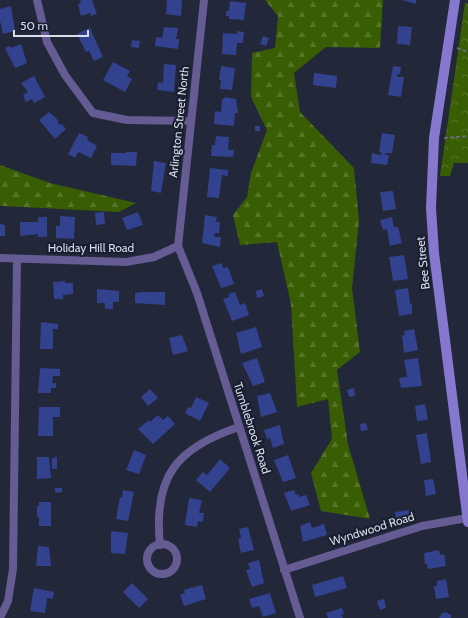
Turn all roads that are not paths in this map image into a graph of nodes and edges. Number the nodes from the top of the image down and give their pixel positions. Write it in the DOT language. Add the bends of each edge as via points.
graph roads {
  1 [pos="37,0"];
  2 [pos="204,0"];
  3 [pos="455,0"];
  4 [pos="191,121"];
  5 [pos="178,246"];
  6 [pos="0,258"];
  7 [pos="17,259"];
  8 [pos="239,427"];
  9 [pos="468,520"];
  10 [pos="160,545"];
  11 [pos="284,570"];
  12 [pos="0,618"];
  13 [pos="300,618"];
  1 -- 4 [label="street" via="47,42 64,75 93,113 127,120"];
  2 -- 4 [label="street, Arlington Street North"];
  3 -- 9 [label="street, Bee Street" via="434,138 432,232"];
  4 -- 5 [label="street, Arlington Street North"];
  5 -- 7 [label="street, Holiday Hill Road" via="154,257 126,262"];
  5 -- 8 [label="street, Tumblebrook Road" via="197,293"];
  6 -- 7 [label="street, Holiday Hill Road"];
  7 -- 12 [label="street" via="13,569 8,601"];
  8 -- 10 [label="street" via="201,442 178,463 162,490 159,503 157,517"];
  8 -- 11 [label="street, Tumblebrook Road"];
  9 -- 11 [label="street, Wyndwood Road" via="422,526"];
  11 -- 13 [label="street, Tumblebrook Road"];
}
